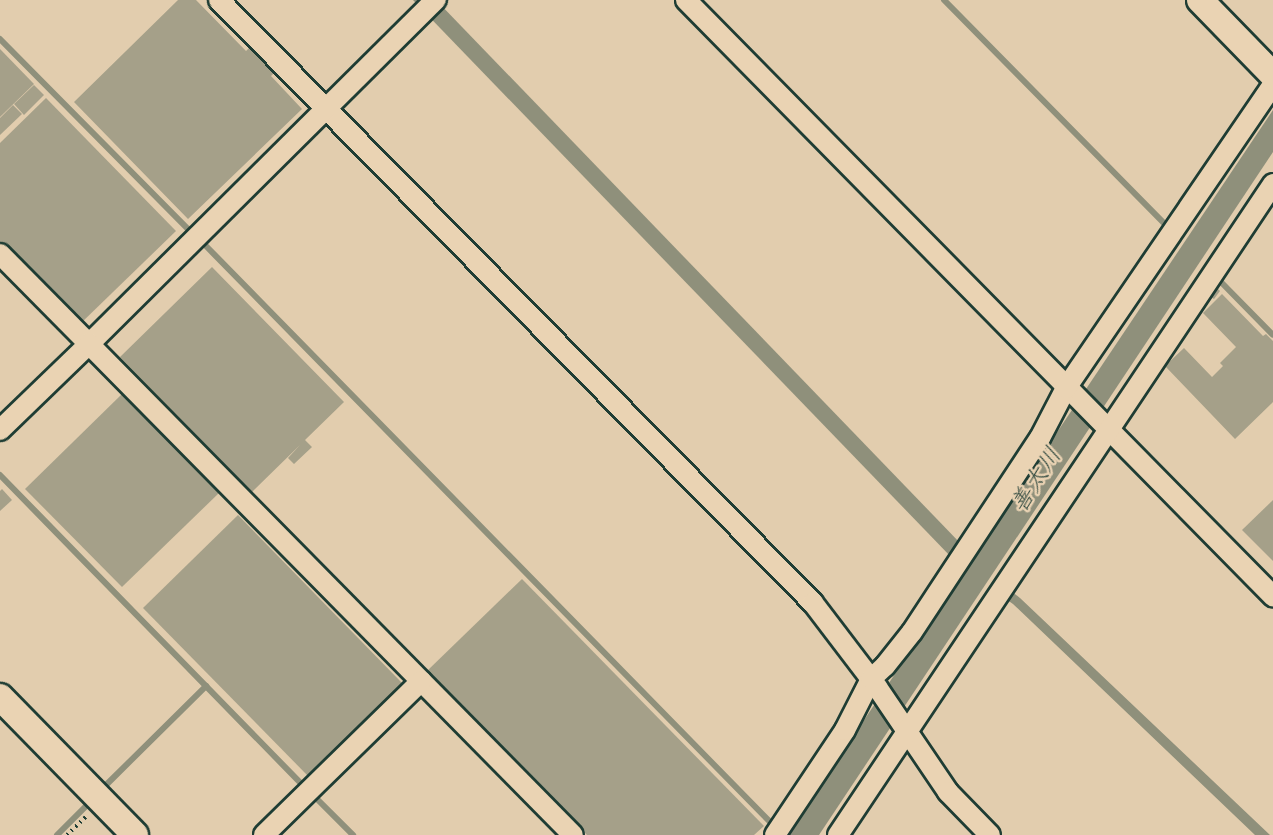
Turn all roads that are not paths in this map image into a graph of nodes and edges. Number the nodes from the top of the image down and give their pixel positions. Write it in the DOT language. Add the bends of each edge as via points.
graph roads {
  1 [pos="219,0"];
  2 [pos="686,0"];
  3 [pos="1200,0"];
  4 [pos="430,7"];
  5 [pos="1273,75"];
  6 [pos="1273,85"];
  7 [pos="326,109"];
  8 [pos="1273,184"];
  9 [pos="0,254"];
  10 [pos="89,344"];
  11 [pos="1069,390"];
  12 [pos="1106,428"];
  13 [pos="0,430"];
  14 [pos="1273,596"];
  15 [pos="421,681"];
  16 [pos="874,683"];
  17 [pos="0,697"];
  18 [pos="904,731"];
  19 [pos="135,835"];
  20 [pos="264,835"];
  21 [pos="573,835"];
  22 [pos="775,835"];
  23 [pos="838,835"];
  24 [pos="990,835"];
  1 -- 7 [label="street"];
  2 -- 11 [label="street"];
  3 -- 5 [label="street"];
  4 -- 7 [label="street"];
  6 -- 11 [label="street"];
  7 -- 10 [label="street"];
  7 -- 16 [label="street" via="813,603"];
  8 -- 12 [label="street"];
  9 -- 10 [label="street"];
  10 -- 13 [label="street"];
  10 -- 15 [label="street"];
  11 -- 12 [label="street"];
  11 -- 16 [label="street" via="912,632"];
  12 -- 14 [label="street"];
  12 -- 18 [label="street" via="1009,581"];
  15 -- 20 [label="street"];
  15 -- 21 [label="street"];
  16 -- 18 [label="street"];
  16 -- 22 [label="street"];
  17 -- 19 [label="street"];
  18 -- 23 [label="street"];
  18 -- 24 [label="street" via="948,792"];
}
